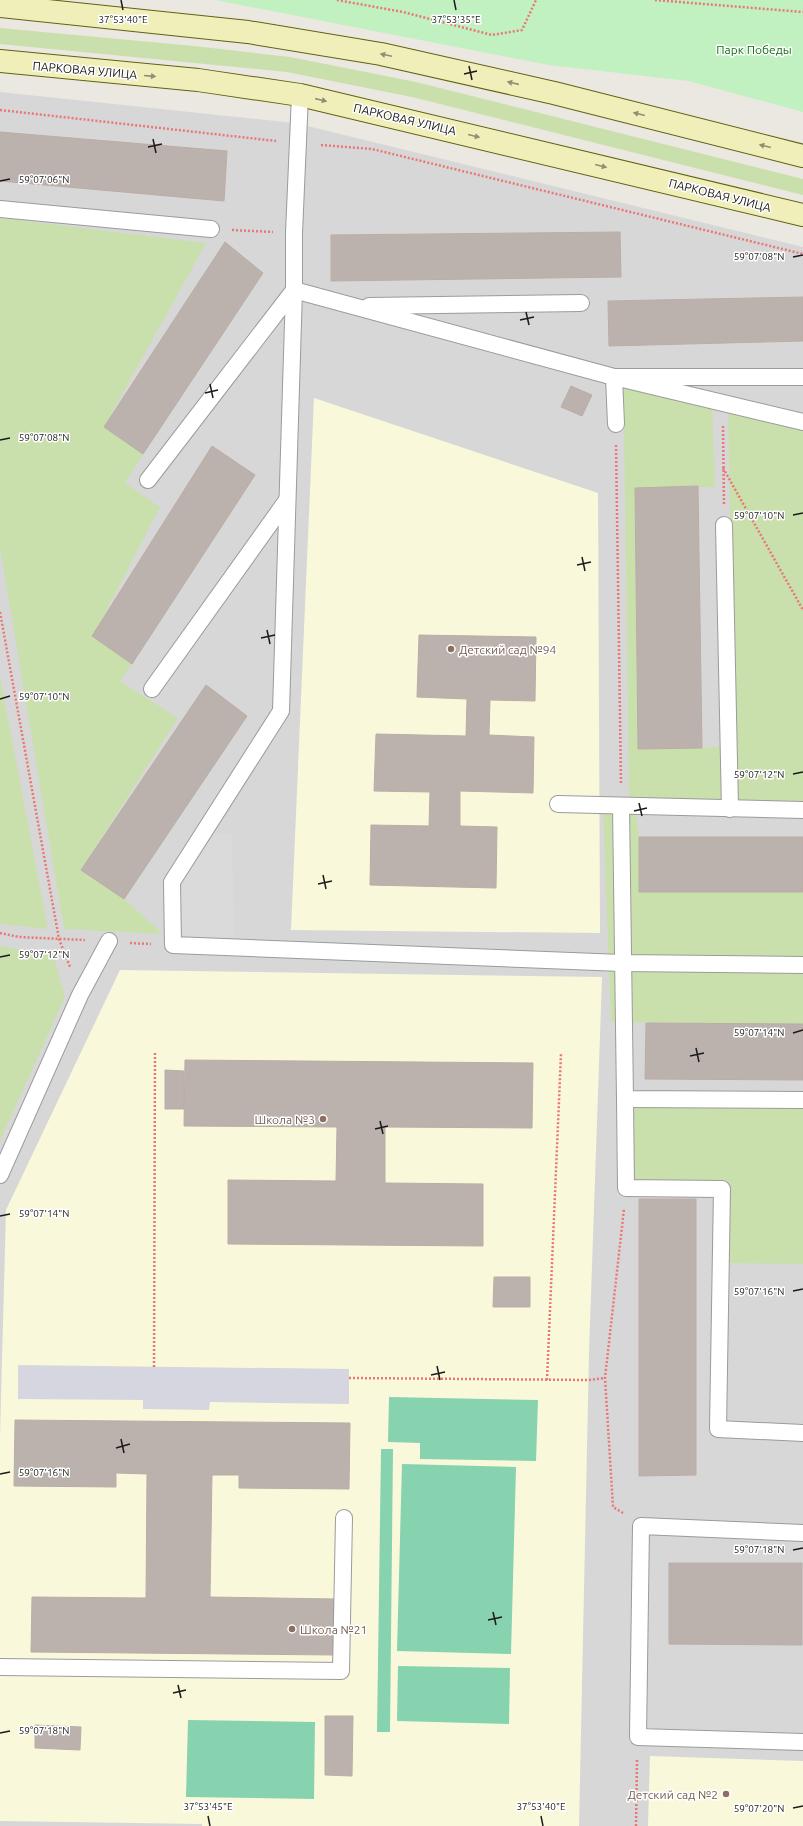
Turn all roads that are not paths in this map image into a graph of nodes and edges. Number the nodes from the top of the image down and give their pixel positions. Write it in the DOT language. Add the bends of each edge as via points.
graph roads {
  1 [pos="0,6"];
  2 [pos="0,61"];
  3 [pos="300,95"];
  4 [pos="803,156"];
  5 [pos="0,209"];
  6 [pos="803,215"];
  7 [pos="211,229"];
  8 [pos="294,290"];
  9 [pos="581,303"];
  10 [pos="349,306"];
  11 [pos="614,377"];
  12 [pos="803,377"];
  13 [pos="803,422"];
  14 [pos="616,424"];
  15 [pos="148,480"];
  16 [pos="288,500"];
  17 [pos="724,525"];
  18 [pos="152,688"];
  19 [pos="558,804"];
  20 [pos="621,806"];
  21 [pos="730,809"];
  22 [pos="803,810"];
  23 [pos="109,941"];
  24 [pos="622,963"];
  25 [pos="803,965"];
  26 [pos="625,1099"];
  27 [pos="803,1100"];
  28 [pos="0,1175"];
  29 [pos="803,1433"];
  30 [pos="344,1518"];
  31 [pos="803,1533"];
  32 [pos="0,1667"];
  33 [pos="803,1742"];
  4 -- 1 [label="main road, one-way" via="554,92 381,54 248,32"];
  2 -- 3 [label="main road, ПАРКОВАЯ УЛИЦА, one-way" via="198,80"];
  3 -- 6 [label="main road, ПАРКОВАЯ УЛИЦА, one-way"];
  3 -- 8 [label="lane"];
  5 -- 7 [label="lane"];
  8 -- 10 [label="lane"];
  8 -- 15 [label="lane"];
  8 -- 16 [label="lane"];
  9 -- 10 [label="lane"];
  10 -- 11 [label="lane"];
  11 -- 12 [label="lane"];
  11 -- 13 [label="lane"];
  11 -- 14 [label="lane"];
  16 -- 18 [label="lane"];
  16 -- 24 [label="lane" via="281,711 172,882 173,945"];
  17 -- 21 [label="lane"];
  19 -- 20 [label="lane"];
  20 -- 21 [label="lane"];
  20 -- 24 [label="lane"];
  21 -- 22 [label="lane"];
  23 -- 28 [label="lane" via="80,995"];
  24 -- 25 [label="lane"];
  24 -- 26 [label="lane"];
  26 -- 27 [label="lane"];
  26 -- 29 [label="lane" via="626,1188 722,1190 718,1430"];
  30 -- 32 [label="lane" via="341,1670"];
  31 -- 33 [label="lane" via="641,1526 638,1737"];
}
